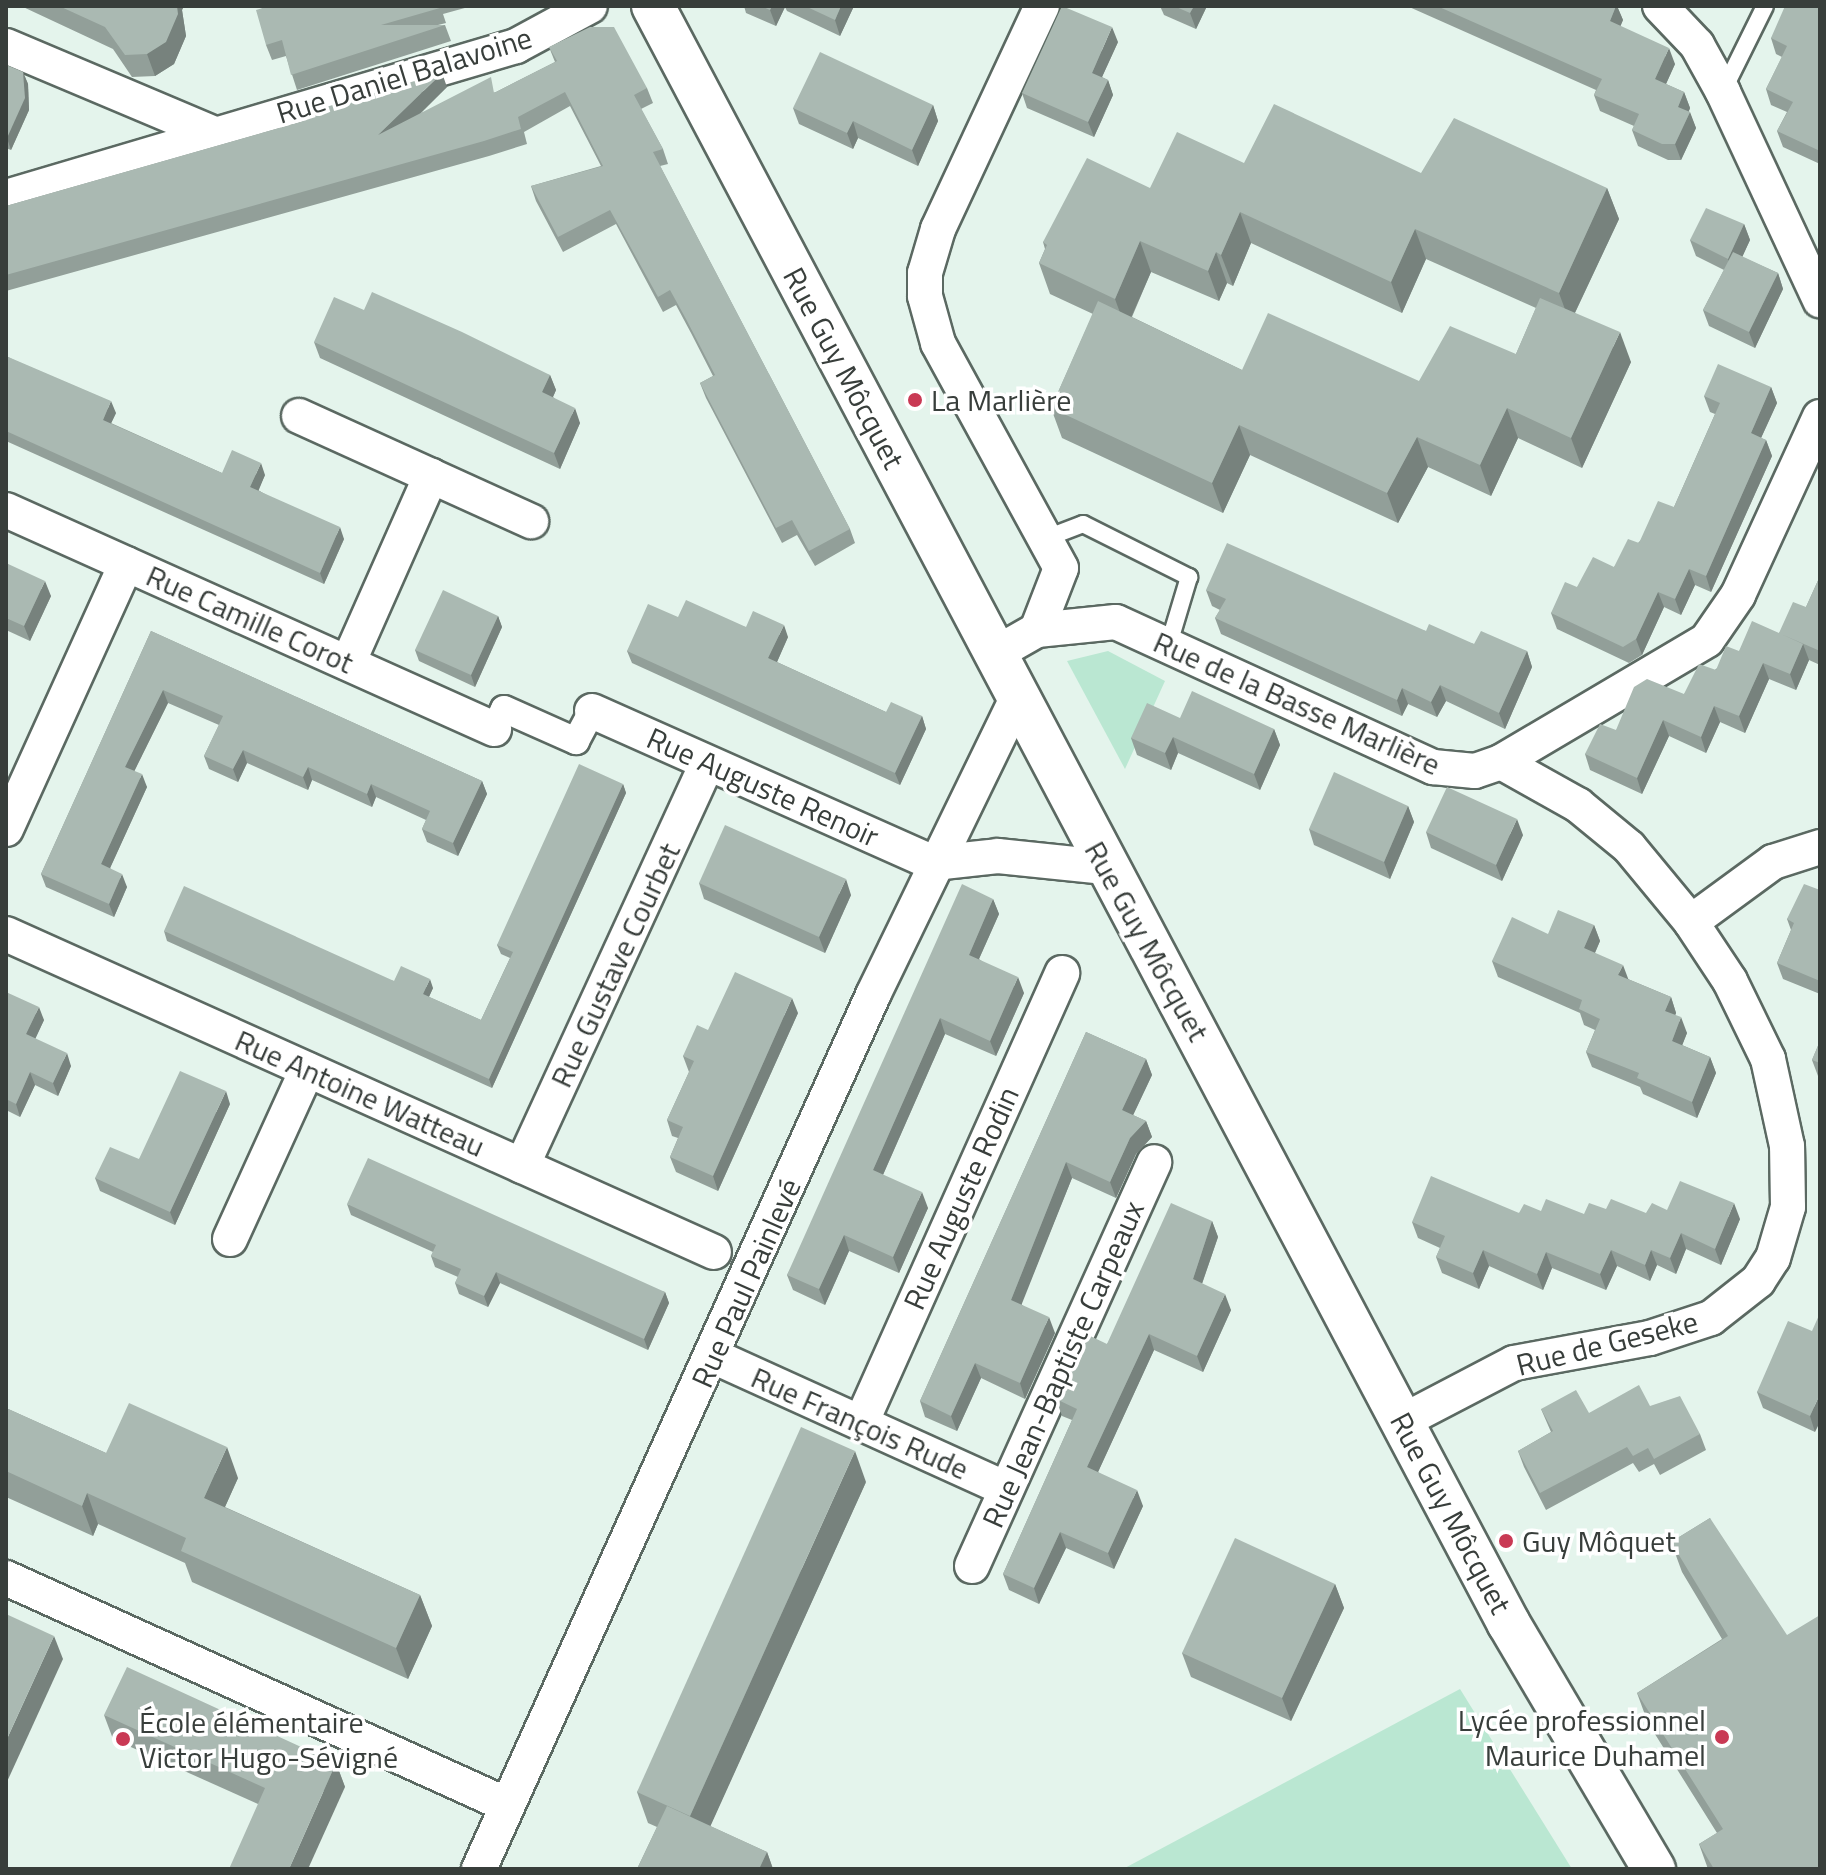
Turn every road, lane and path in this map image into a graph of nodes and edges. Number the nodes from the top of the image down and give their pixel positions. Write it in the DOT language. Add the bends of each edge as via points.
graph roads {
  1 [pos="590,6"];
  2 [pos="653,6"];
  3 [pos="1042,6"];
  4 [pos="1660,6"];
  5 [pos="1765,6"];
  6 [pos="6,46"];
  7 [pos="1723,92"];
  8 [pos="214,134"];
  9 [pos="6,197"];
  10 [pos="1820,300"];
  11 [pos="299,416"];
  12 [pos="1820,417"];
  13 [pos="431,476"];
  14 [pos="6,510"];
  15 [pos="531,521"];
  16 [pos="1044,539"];
  17 [pos="126,564"];
  18 [pos="1037,630"];
  19 [pos="1168,647"];
  20 [pos="993,655"];
  21 [pos="348,663"];
  22 [pos="1017,699"];
  23 [pos="592,711"];
  24 [pos="494,729"];
  25 [pos="1501,762"];
  26 [pos="707,763"];
  27 [pos="6,829"];
  28 [pos="1820,847"];
  29 [pos="934,863"];
  30 [pos="1105,867"];
  31 [pos="1691,922"];
  32 [pos="6,934"];
  33 [pos="1062,973"];
  34 [pos="307,1070"];
  35 [pos="1154,1162"];
  36 [pos="522,1166"];
  37 [pos="230,1239"];
  38 [pos="714,1252"];
  39 [pos="713,1356"];
  40 [pos="1403,1421"];
  41 [pos="861,1423"];
  42 [pos="1006,1489"];
  43 [pos="972,1566"];
  44 [pos="6,1578"];
  45 [pos="507,1805"];
  46 [pos="479,1869"];
  47 [pos="1654,1869"];
  1 -- 8 [label="street, Rue Daniel Balavoine" via="516,46"];
  2 -- 20 [label="street, Rue Guy Môcquet"];
  3 -- 16 [label="street" via="938,229 925,273 925,296 938,343"];
  4 -- 7 [label="street" via="1697,45"];
  5 -- 7 [label="lane"];
  6 -- 8 [label="street"];
  7 -- 10 [label="street"];
  8 -- 9 [label="street, Rue Daniel Balavoine"];
  11 -- 13 [label="street"];
  12 -- 25 [label="street, Rue de la Basse Marlière" via="1738,595 1707,640"];
  13 -- 15 [label="street"];
  13 -- 21 [label="street"];
  14 -- 17 [label="street, Rue Camille Corot"];
  16 -- 18 [label="street" via="1061,568"];
  16 -- 19 [label="lane" via="1083,524 1189,577"];
  17 -- 21 [label="street, Rue Camille Corot"];
  17 -- 27 [label="street"];
  18 -- 19 [label="street, Rue de la Basse Marlière" via="1116,622"];
  18 -- 20 [label="street, Rue de la Basse Marlière"];
  19 -- 25 [label="street, Rue de la Basse Marlière" via="1433,767 1475,771"];
  20 -- 22 [label="street, Rue Guy Môcquet"];
  21 -- 24 [label="street, Rue Camille Corot"];
  22 -- 29 [label="street, Rue Paul Painlevé"];
  22 -- 30 [label="street, Rue Guy Môcquet"];
  23 -- 24 [label="street" via="576,741 504,709"];
  23 -- 26 [label="street, Rue Auguste Renoir"];
  25 -- 31 [label="street, Rue de Geseke" via="1595,817 1629,847"];
  26 -- 29 [label="street, Rue Auguste Renoir"];
  26 -- 36 [label="street, Rue Gustave Courbet"];
  28 -- 31 [label="street" via="1773,862"];
  29 -- 30 [label="street" via="998,856"];
  29 -- 39 [label="street, Rue Paul Painlevé"];
  30 -- 40 [label="street, Rue Guy Môcquet"];
  31 -- 40 [label="street, Rue de Geseke" via="1746,1007 1768,1059 1787,1146 1789,1186 1773,1258 1758,1281 1711,1318 1650,1338 1514,1363"];
  32 -- 34 [label="street, Rue Antoine Watteau"];
  33 -- 41 [label="street, Rue Auguste Rodin"];
  34 -- 36 [label="street, Rue Antoine Watteau"];
  34 -- 37 [label="street"];
  35 -- 42 [label="street, Rue Jean-Baptiste Carpeaux"];
  36 -- 38 [label="street, Rue Antoine Watteau"];
  39 -- 41 [label="street, Rue François Rude"];
  39 -- 45 [label="street, Rue Paul Painlevé"];
  40 -- 47 [label="street, Rue Guy Môcquet" via="1531,1665"];
  41 -- 42 [label="street, Rue François Rude"];
  42 -- 43 [label="street, Rue Jean-Baptiste Carpeaux"];
  44 -- 45 [label="street"];
  45 -- 46 [label="street, Rue Paul Painlevé"];
}
